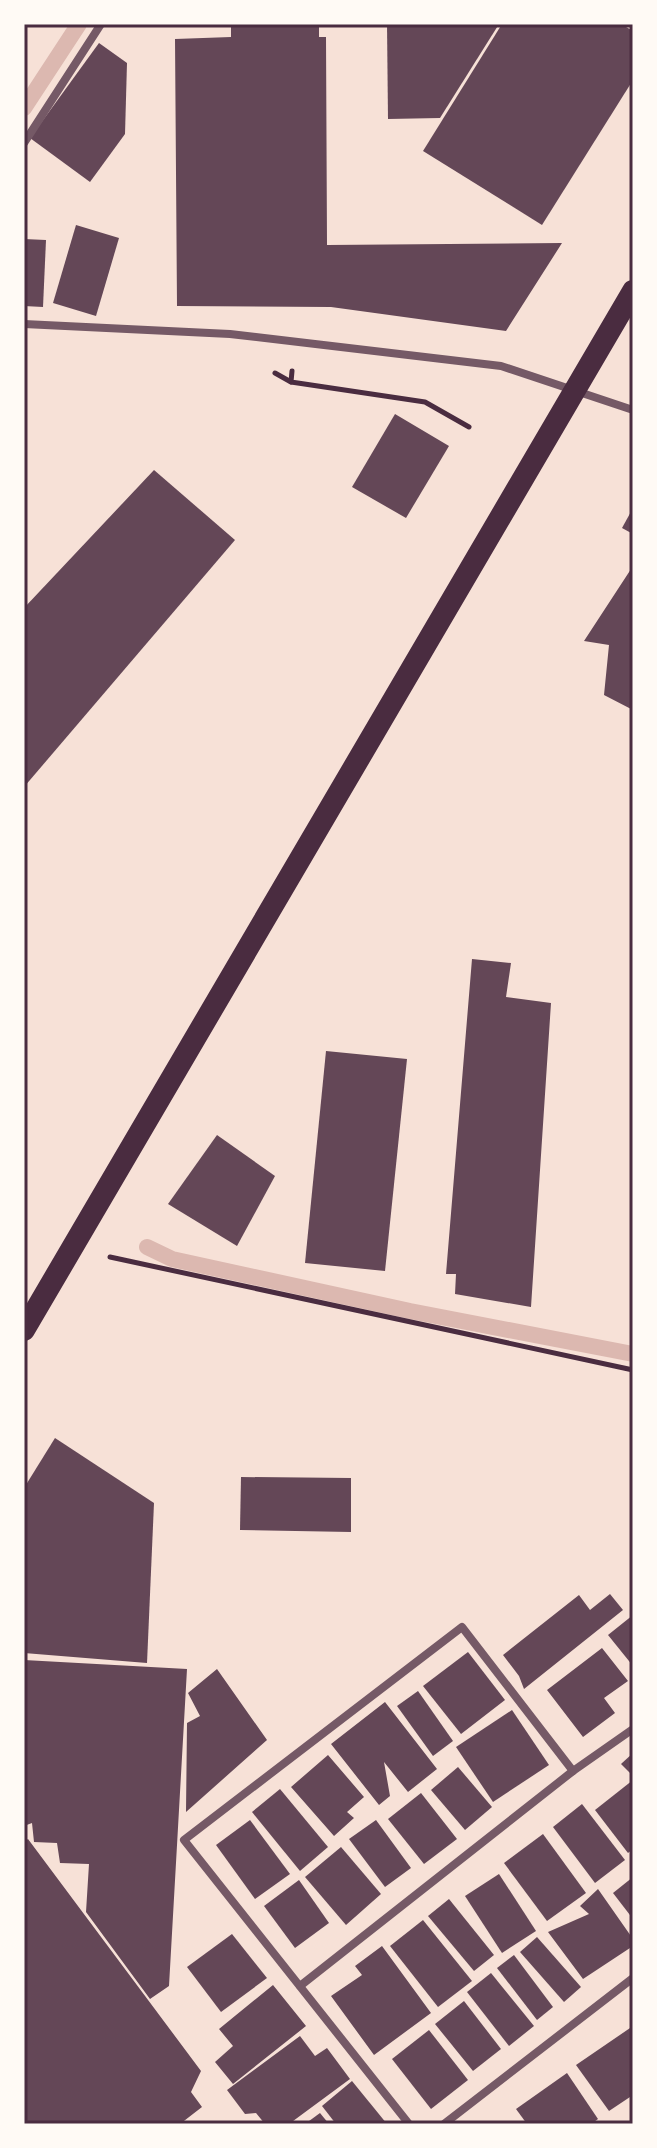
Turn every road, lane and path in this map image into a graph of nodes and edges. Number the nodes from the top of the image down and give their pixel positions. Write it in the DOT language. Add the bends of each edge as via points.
graph roads {
  1 [pos="101,24"];
  2 [pos="24,143"];
  3 [pos="633,291"];
  4 [pos="24,324"];
  5 [pos="576,389"];
  6 [pos="633,410"];
  7 [pos="70,1249"];
  8 [pos="24,1330"];
  9 [pos="633,1370"];
  10 [pos="633,1729"];
  11 [pos="573,1771"];
  12 [pos="633,1978"];
  13 [pos="300,1986"];
  14 [pos="409,2124"];
  15 [pos="444,2124"];
  1 -- 2 [label="street"];
  3 -- 5 [label="highway"];
  4 -- 5 [label="street" via="230,334 486,364"];
  5 -- 6 [label="street"];
  5 -- 7 [label="highway"];
  7 -- 8 [label="highway"];
  7 -- 9 [label="path"];
  10 -- 11 [label="street"];
  11 -- 13 [label="street"];
  11 -- 13 [label="street" via="462,1627 184,1840"];
  12 -- 15 [label="street"];
  13 -- 14 [label="street"];
}
